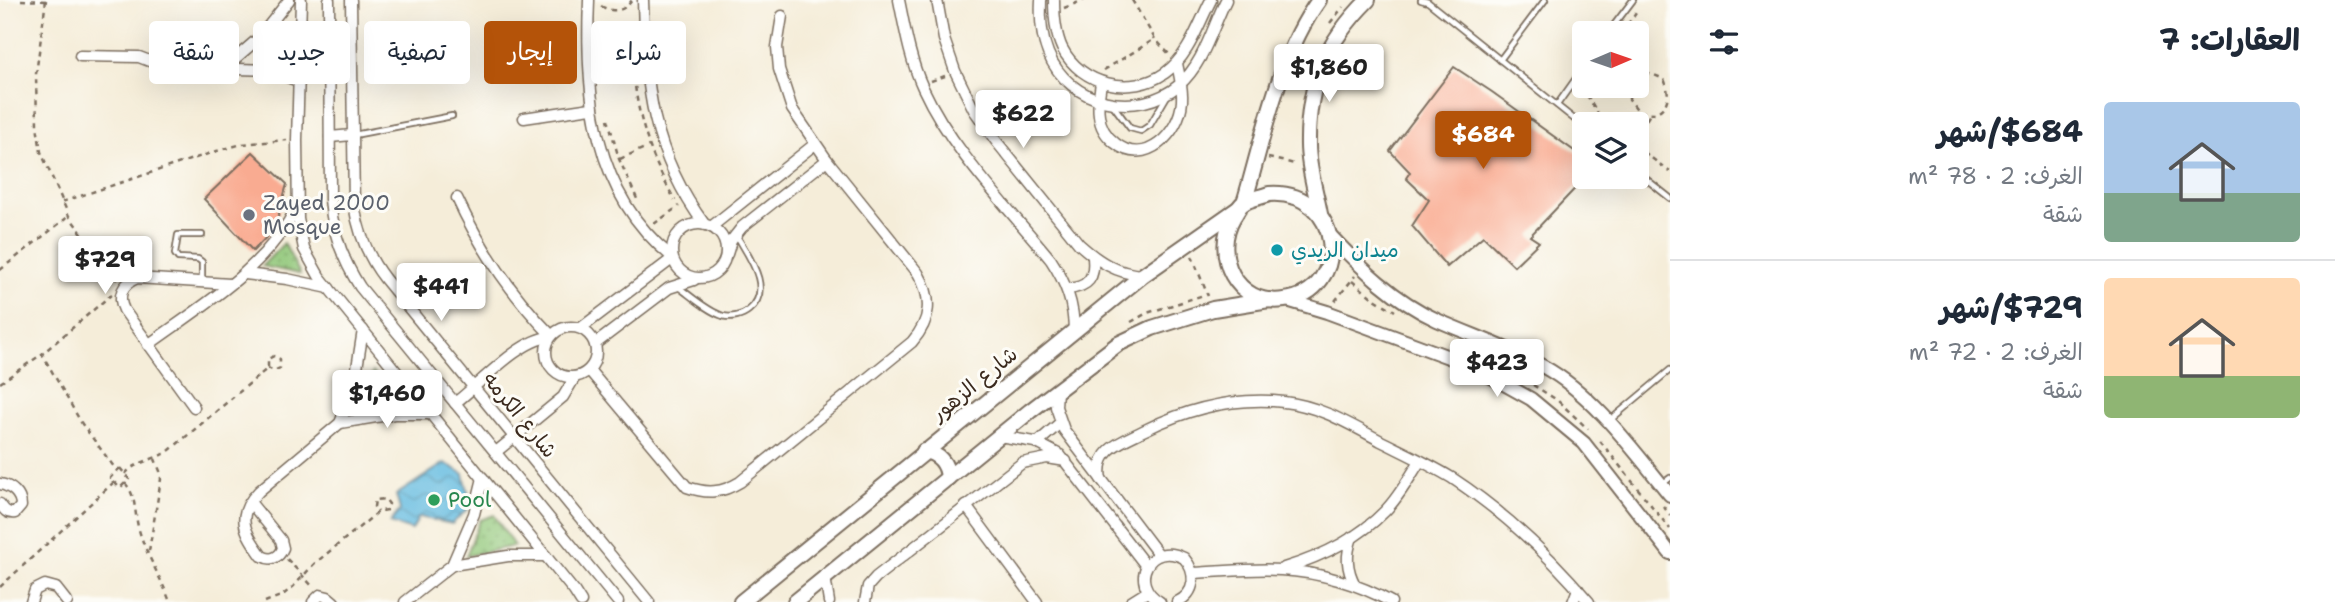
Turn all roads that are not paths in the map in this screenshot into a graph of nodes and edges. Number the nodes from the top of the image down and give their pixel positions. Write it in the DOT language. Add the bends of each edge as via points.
graph roads {
  1 [pos="289,0"];
  2 [pos="301,0"];
  3 [pos="329,0"];
  4 [pos="351,0"];
  5 [pos="589,0"];
  6 [pos="643,0"];
  7 [pos="899,0"];
  8 [pos="937,0"];
  9 [pos="1041,0"];
  10 [pos="1054,0"];
  11 [pos="1211,0"];
  12 [pos="1226,0"];
  13 [pos="1319,0"];
  14 [pos="1368,0"];
  15 [pos="1421,0"];
  16 [pos="1545,0"];
  17 [pos="1633,0"];
  18 [pos="782,16"];
  19 [pos="301,21"];
  20 [pos="1617,21"];
  21 [pos="239,55"];
  22 [pos="80,56"];
  23 [pos="1500,60"];
  24 [pos="149,62"];
  25 [pos="1177,63"];
  26 [pos="1096,80"];
  27 [pos="1181,83"];
  28 [pos="300,84"];
  29 [pos="1572,84"];
  30 [pos="1169,92"];
  31 [pos="1099,100"];
  32 [pos="1113,104"];
  33 [pos="1557,105"];
  34 [pos="591,108"];
  35 [pos="452,116"];
  36 [pos="1572,117"];
  37 [pos="524,118"];
  38 [pos="352,135"];
  39 [pos="330,137"];
  40 [pos="816,144"];
  41 [pos="827,160"];
  42 [pos="1649,181"];
  43 [pos="457,198"];
  44 [pos="1670,198"];
  45 [pos="298,204"];
  46 [pos="1241,205"];
  47 [pos="1320,214"];
  48 [pos="708,226"];
  49 [pos="736,233"];
  50 [pos="1330,234"];
  51 [pos="202,235"];
  52 [pos="726,257"];
  53 [pos="1093,257"];
  54 [pos="672,258"];
  55 [pos="245,274"];
  56 [pos="1143,275"];
  57 [pos="699,279"];
  58 [pos="202,282"];
  59 [pos="230,284"];
  60 [pos="676,285"];
  61 [pos="329,288"];
  62 [pos="1067,289"];
  63 [pos="1269,300"];
  64 [pos="1287,300"];
  65 [pos="581,328"];
  66 [pos="363,330"];
  67 [pos="1074,332"];
  68 [pos="550,336"];
  69 [pos="595,344"];
  70 [pos="148,345"];
  71 [pos="589,370"];
  72 [pos="1670,370"];
  73 [pos="575,377"];
  74 [pos="474,389"];
  75 [pos="1057,390"];
  76 [pos="456,403"];
  77 [pos="194,407"];
  78 [pos="431,414"];
  79 [pos="1608,422"];
  80 [pos="340,423"];
  81 [pos="1060,423"];
  82 [pos="999,436"];
  83 [pos="513,438"];
  84 [pos="1037,443"];
  85 [pos="924,451"];
  86 [pos="496,452"];
  87 [pos="1066,461"];
  88 [pos="1420,461"];
  89 [pos="1098,476"];
  90 [pos="483,478"];
  91 [pos="948,478"];
  92 [pos="1666,481"];
  93 [pos="1083,483"];
  94 [pos="0,484"];
  95 [pos="1666,500"];
  96 [pos="250,502"];
  97 [pos="0,504"];
  98 [pos="966,506"];
  99 [pos="1352,537"];
  100 [pos="1670,553"];
  101 [pos="1159,555"];
  102 [pos="547,556"];
  103 [pos="452,565"];
  104 [pos="1146,566"];
  105 [pos="1281,569"];
  106 [pos="1193,573"];
  107 [pos="825,577"];
  108 [pos="1355,585"];
  109 [pos="1578,589"];
  110 [pos="1147,592"];
  111 [pos="316,599"];
  112 [pos="1190,599"];
  113 [pos="31,602"];
  114 [pos="66,602"];
  115 [pos="334,602"];
  116 [pos="404,602"];
  117 [pos="581,602"];
  118 [pos="618,602"];
  119 [pos="649,602"];
  120 [pos="741,602"];
  121 [pos="794,602"];
  122 [pos="829,602"];
  123 [pos="865,602"];
  124 [pos="1037,602"];
  125 [pos="1130,602"];
  126 [pos="1160,602"];
  127 [pos="1177,602"];
  128 [pos="1391,602"];
  129 [pos="1573,602"];
  130 [pos="1589,602"];
  1 -- 21 [label="street"];
  2 -- 19 [label="street"];
  3 -- 39 [label="street, شارع الكرمه"];
  4 -- 38 [label="street, شارع الكرمه"];
  5 -- 34 [label="street"];
  6 -- 48 [label="street" via="652,110 673,169"];
  7 -- 62 [label="street" via="906,38 935,112 1051,260"];
  8 -- 53 [label="street" via="944,39 974,110"];
  9 -- 31 [label="street" via="1048,55 1069,83"];
  10 -- 26 [label="street" via="1058,36 1067,56"];
  11 -- 25 [label="street"];
  12 -- 27 [label="street" via="1200,58"];
  13 -- 46 [label="main road" via="1298,33 1280,77"];
  14 -- 47 [label="main road" via="1325,55 1315,85 1308,147"];
  15 -- 23 [label="lane"];
  16 -- 23 [label="lane"];
  17 -- 20 [label="lane"];
  18 -- 40 [label="street" via="779,69 792,109"];
  22 -- 24 [label="street" via="132,56"];
  23 -- 33 [label="lane"];
  25 -- 26 [label="street" via="1164,74 1133,85"];
  25 -- 27 [label="street"];
  26 -- 31 [label="street"];
  27 -- 30 [label="street"];
  27 -- 31 [label="street" via="1176,123 1161,142 1140,152 1128,151 1108,136 1098,114"];
  28 -- 45 [label="street"];
  29 -- 33 [label="lane"];
  30 -- 32 [label="street" via="1142,103"];
  30 -- 32 [label="lane" via="1150,125 1141,131 1130,128"];
  31 -- 32 [label="street"];
  33 -- 36 [label="lane"];
  34 -- 37 [label="street"];
  34 -- 54 [label="street" via="628,210"];
  35 -- 38 [label="lane"];
  38 -- 39 [label="street"];
  38 -- 74 [label="street, شارع الكرمه" via="356,220 367,251"];
  39 -- 76 [label="street, شارع الكرمه" via="331,212 346,264"];
  40 -- 41 [label="street"];
  40 -- 48 [label="street"];
  41 -- 49 [label="street"];
  41 -- 71 [label="street" via="926,286 928,317 912,342 740,482 714,492 687,487"];
  42 -- 44 [label="lane"];
  43 -- 68 [label="street" via="504,281"];
  45 -- 55 [label="street" via="275,242"];
  45 -- 61 [label="street" via="304,249"];
  46 -- 47 [label="main road" via="1280,194 1302,200"];
  46 -- 56 [label="main road, شارع الزهور"];
  46 -- 63 [label="main road" via="1224,243 1228,267 1242,287"];
  47 -- 50 [label="main road"];
  48 -- 52 [label="street" via="724,240"];
  48 -- 54 [label="street" via="687,226 680,231 671,247"];
  49 -- 52 [label="street"];
  49 -- 60 [label="lane" via="759,279 756,303 748,312 724,316"];
  50 -- 64 [label="main road" via="1330,257 1322,277 1307,292"];
  50 -- 79 [label="street" via="1384,286 1435,319 1546,368 1594,405"];
  51 -- 58 [label="lane" via="178,235 175,239 179,258 202,262"];
  52 -- 57 [label="street" via="716,273"];
  53 -- 56 [label="street" via="1129,274"];
  53 -- 62 [label="street" via="1089,281"];
  54 -- 57 [label="street" via="678,270"];
  54 -- 65 [label="street"];
  55 -- 59 [label="street"];
  55 -- 61 [label="street"];
  56 -- 67 [label="main road, شارع الزهور"];
  57 -- 60 [label="street"];
  58 -- 59 [label="street"];
  58 -- 70 [label="street" via="131,280 120,299"];
  59 -- 70 [label="street"];
  60 -- 69 [label="street"];
  61 -- 66 [label="street"];
  62 -- 67 [label="street"];
  63 -- 64 [label="main road"];
  63 -- 75 [label="main road" via="1213,309 1152,328 1118,344"];
  64 -- 100 [label="street" via="1469,365 1531,399 1584,443"];
  65 -- 68 [label="street" via="560,328"];
  65 -- 69 [label="street"];
  66 -- 78 [label="street"];
  66 -- 80 [label="street" via="354,387"];
  67 -- 85 [label="main road, شارع الزهور"];
  68 -- 73 [label="street" via="545,346 549,366 565,377"];
  68 -- 74 [label="street" via="524,346"];
  69 -- 71 [label="street"];
  70 -- 77 [label="street"];
  71 -- 73 [label="street"];
  72 -- 79 [label="lane"];
  73 -- 83 [label="street" via="563,397"];
  74 -- 76 [label="street"];
  74 -- 83 [label="street, شارع الكرمه"];
  75 -- 81 [label="street"];
  75 -- 82 [label="main road"];
  76 -- 86 [label="street, شارع الكرمه"];
  78 -- 80 [label="street"];
  78 -- 90 [label="street"];
  79 -- 92 [label="street"];
  80 -- 96 [label="street"];
  81 -- 84 [label="street"];
  81 -- 89 [label="street"];
  82 -- 84 [label="street"];
  82 -- 91 [label="main road"];
  83 -- 86 [label="street"];
  83 -- 119 [label="street, شارع الكرمه"];
  84 -- 87 [label="street"];
  85 -- 91 [label="main road" via="942,460"];
  85 -- 120 [label="main road, شارع الزهور"];
  86 -- 118 [label="street, شارع الكرمه"];
  87 -- 93 [label="street"];
  87 -- 98 [label="street" via="1047,458 1022,463"];
  88 -- 89 [label="street" via="1323,410 1245,401 1207,406 1170,418 1116,445 1103,455"];
  88 -- 99 [label="street" via="1385,512"];
  88 -- 109 [label="street" via="1450,477 1516,526"];
  89 -- 93 [label="street"];
  89 -- 101 [label="street"];
  90 -- 102 [label="street"];
  90 -- 103 [label="street" via="474,514"];
  91 -- 107 [label="main road"];
  92 -- 95 [label="street"];
  93 -- 104 [label="street"];
  94 -- 97 [label="street" via="12,488 21,502 19,510 11,514"];
  96 -- 96 [label="street" via="281,540 283,548 274,558 265,558 246,533"];
  98 -- 123 [label="street" via="876,577 868,586"];
  98 -- 124 [label="street"];
  99 -- 105 [label="street"];
  99 -- 108 [label="street" via="1347,557"];
  101 -- 104 [label="street"];
  101 -- 106 [label="street" via="1184,558"];
  102 -- 103 [label="street" via="508,556"];
  102 -- 117 [label="street"];
  103 -- 116 [label="street"];
  104 -- 110 [label="street"];
  105 -- 106 [label="street"];
  105 -- 108 [label="street"];
  106 -- 112 [label="street"];
  107 -- 121 [label="main road"];
  107 -- 122 [label="street"];
  108 -- 128 [label="street"];
  109 -- 129 [label="street"];
  109 -- 130 [label="street"];
  110 -- 125 [label="street"];
  110 -- 126 [label="street"];
  111 -- 115 [label="street" via="328,597"];
  112 -- 127 [label="street"];
  113 -- 114 [label="street" via="35,590 45,585 56,588"];
}
